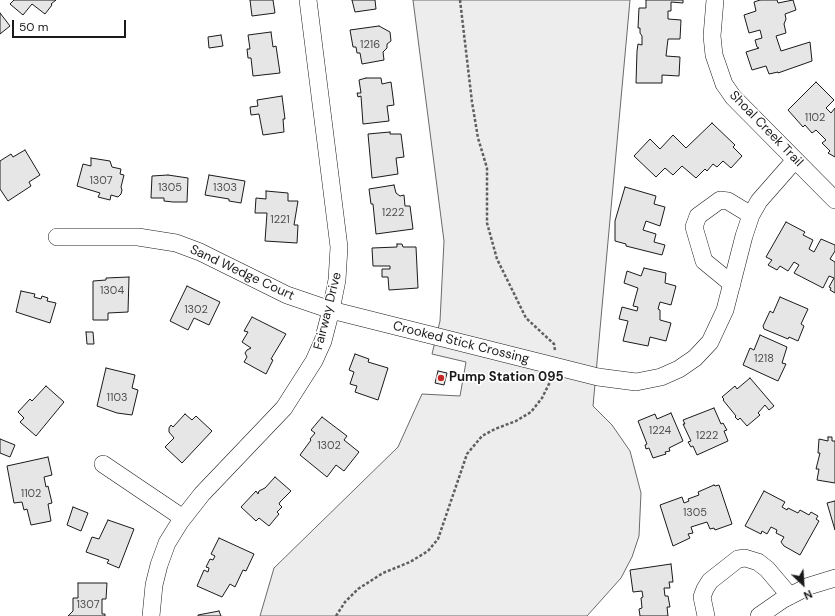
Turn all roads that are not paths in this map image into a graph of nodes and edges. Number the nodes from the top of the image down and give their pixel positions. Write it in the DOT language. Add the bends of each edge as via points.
graph roads {
  1 [pos="308,0"];
  2 [pos="715,0"];
  3 [pos="795,160"];
  4 [pos="835,200"];
  5 [pos="751,215"];
  6 [pos="57,237"];
  7 [pos="732,284"];
  8 [pos="330,310"];
  9 [pos="103,464"];
  10 [pos="183,518"];
  11 [pos="835,578"];
  12 [pos="790,596"];
  13 [pos="151,616"];
  14 [pos="706,616"];
  15 [pos="759,616"];
  1 -- 8 [label="street, Fairway Drive" via="339,247 337,280"];
  2 -- 3 [label="street, Shoal Creek Trail" via="712,36 714,55 724,84 733,97"];
  3 -- 4 [label="street, Shoal Creek Trail"];
  3 -- 5 [label="street, Crooked Stick Crossing" via="759,201"];
  5 -- 7 [label="street, Crooked Stick Crossing"];
  5 -- 7 [label="street" via="728,201 720,200 698,216 694,228 704,261"];
  6 -- 8 [label="street, Sand Wedge Court" via="138,237 176,244 200,252 287,295"];
  7 -- 8 [label="street, Crooked Stick Crossing" via="718,327 705,348 679,369 661,377 636,382 598,376"];
  8 -- 10 [label="street, Fairway Drive" via="314,361 284,408 202,494"];
  9 -- 10 [label="street"];
  10 -- 13 [label="street, Fairway Drive" via="167,543 159,565"];
  11 -- 12 [label="street" via="809,586"];
  12 -- 14 [label="street" via="758,562 745,558 738,559 705,589 702,597"];
  12 -- 15 [label="street"];
}
